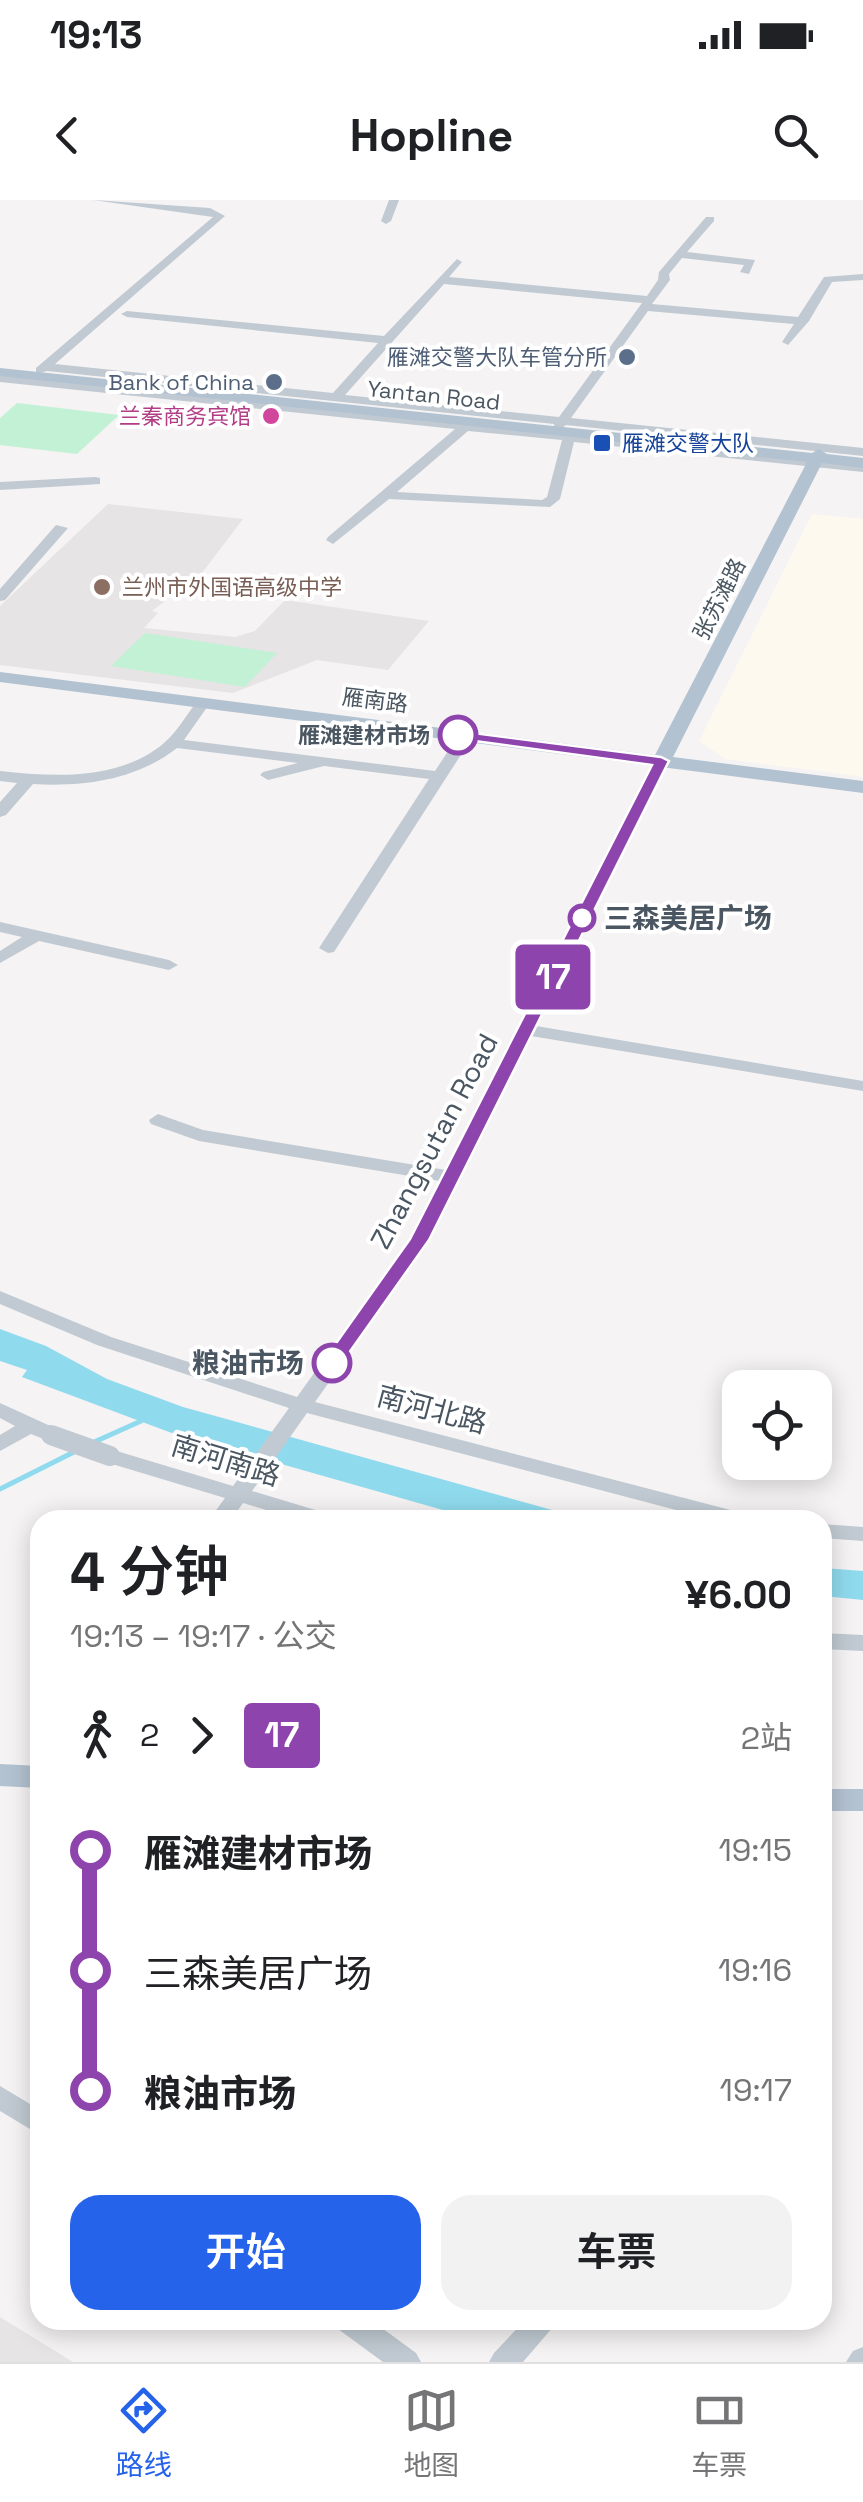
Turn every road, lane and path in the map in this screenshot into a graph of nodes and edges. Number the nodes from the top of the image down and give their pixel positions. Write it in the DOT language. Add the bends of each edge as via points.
graph roads {
  1 [pos="98,200"];
  2 [pos="394,200"];
  3 [pos="710,219"];
  4 [pos="386,221"];
  5 [pos="683,256"];
  6 [pos="457,262"];
  7 [pos="745,272"];
  8 [pos="863,277"];
  9 [pos="442,280"];
  10 [pos="647,304"];
  11 [pos="127,314"];
  12 [pos="803,320"];
  13 [pos="386,340"];
  14 [pos="788,342"];
  15 [pos="40,371"];
  16 [pos="0,372"];
  17 [pos="336,396"];
  18 [pos="363,402"];
  19 [pos="466,426"];
  20 [pos="562,429"];
  21 [pos="817,455"];
  22 [pos="863,460"];
  23 [pos="95,481"];
  24 [pos="0,486"];
  25 [pos="389,495"];
  26 [pos="61,528"];
  27 [pos="333,540"];
  28 [pos="0,597"];
  29 [pos="0,677"];
  30 [pos="202,703"];
  31 [pos="465,736"];
  32 [pos="173,742"];
  33 [pos="324,761"];
  34 [pos="661,761"];
  35 [pos="268,775"];
  36 [pos="0,776"];
  37 [pos="439,776"];
  38 [pos="28,780"];
  39 [pos="863,787"];
  40 [pos="0,812"];
  41 [pos="0,927"];
  42 [pos="37,935"];
  43 [pos="328,948"];
  44 [pos="0,958"];
  45 [pos="168,965"];
  46 [pos="526,1030"];
  47 [pos="863,1086"];
  48 [pos="158,1120"];
  49 [pos="451,1177"];
  50 [pos="0,1297"];
  51 [pos="300,1405"];
  52 [pos="0,1410"];
  53 [pos="29,1426"];
  54 [pos="0,1444"];
  55 [pos="237,1495"];
  56 [pos="227,1510"];
  57 [pos="289,1510"];
  58 [pos="704,1510"];
  59 [pos="832,1532"];
  60 [pos="863,1534"];
  61 [pos="832,1642"];
  62 [pos="863,1643"];
  63 [pos="0,1775"];
  64 [pos="30,1776"];
  65 [pos="832,1800"];
  66 [pos="863,1800"];
  67 [pos="0,2096"];
  68 [pos="30,2117"];
  69 [pos="362,2330"];
  70 [pos="534,2330"];
  71 [pos="406,2362"];
  72 [pos="504,2362"];
  1 -- 15 [label="street" via="220,216"];
  2 -- 4 [label="street"];
  3 -- 5 [label="street"];
  5 -- 7 [label="street" via="751,262"];
  5 -- 10 [label="street" via="663,274"];
  6 -- 9 [label="street"];
  8 -- 12 [label="street" via="828,279"];
  9 -- 10 [label="street"];
  9 -- 13 [label="street"];
  10 -- 12 [label="street"];
  10 -- 20 [label="street"];
  11 -- 13 [label="street"];
  12 -- 14 [label="street"];
  13 -- 17 [label="street"];
  15 -- 16 [label="main road, Yantan Road"];
  15 -- 17 [label="street, Yantan Road"];
  15 -- 18 [label="main road, Yantan Road"];
  15 -- 20 [label="main road, Yantan Road"];
  16 -- 19 [label="street, Yantan Road"];
  17 -- 18 [label="street, Yantan Road"];
  18 -- 20 [label="main road, Yantan Road"];
  19 -- 20 [label="street, Yantan Road"];
  19 -- 25 [label="street"];
  20 -- 21 [label="main road, Yantan Road"];
  20 -- 25 [label="street" via="553,499 545,504"];
  21 -- 22 [label="main road, Yantan Road"];
  21 -- 34 [label="main road, 张苏滩路"];
  23 -- 24 [label="street"];
  25 -- 27 [label="street"];
  26 -- 28 [label="street"];
  29 -- 30 [label="main road, 雁南路"];
  30 -- 31 [label="main road, 雁南路"];
  30 -- 32 [label="street"];
  31 -- 34 [label="main road, 雁南路"];
  31 -- 37 [label="street"];
  32 -- 33 [label="street"];
  32 -- 38 [label="street" via="116,771"];
  33 -- 35 [label="street"];
  33 -- 37 [label="street"];
  34 -- 39 [label="main road, 雁南路"];
  34 -- 46 [label="street, Zhangsutan Road"];
  36 -- 38 [label="street"];
  37 -- 43 [label="street"];
  38 -- 40 [label="street"];
  41 -- 42 [label="street"];
  42 -- 44 [label="street"];
  42 -- 45 [label="street"];
  46 -- 47 [label="street"];
  46 -- 49 [label="street, Zhangsutan Road"];
  48 -- 49 [label="street" via="198,1134"];
  49 -- 51 [label="street, Zhangsutan Road" via="420,1240"];
  50 -- 51 [label="street, 南河北路" via="104,1341"];
  51 -- 55 [label="street, Zhangsutan Road"];
  51 -- 58 [label="street, 南河北路"];
  52 -- 53 [label="street"];
  53 -- 54 [label="street"];
  53 -- 55 [label="street, 南河南路, bridge"];
  55 -- 56 [label="street"];
  55 -- 57 [label="street, 南河南路"];
  59 -- 60 [label="street"];
  61 -- 62 [label="street"];
  63 -- 64 [label="main road"];
  65 -- 66 [label="main road"];
  67 -- 68 [label="street"];
  69 -- 71 [label="street"];
  70 -- 72 [label="street"];
}
